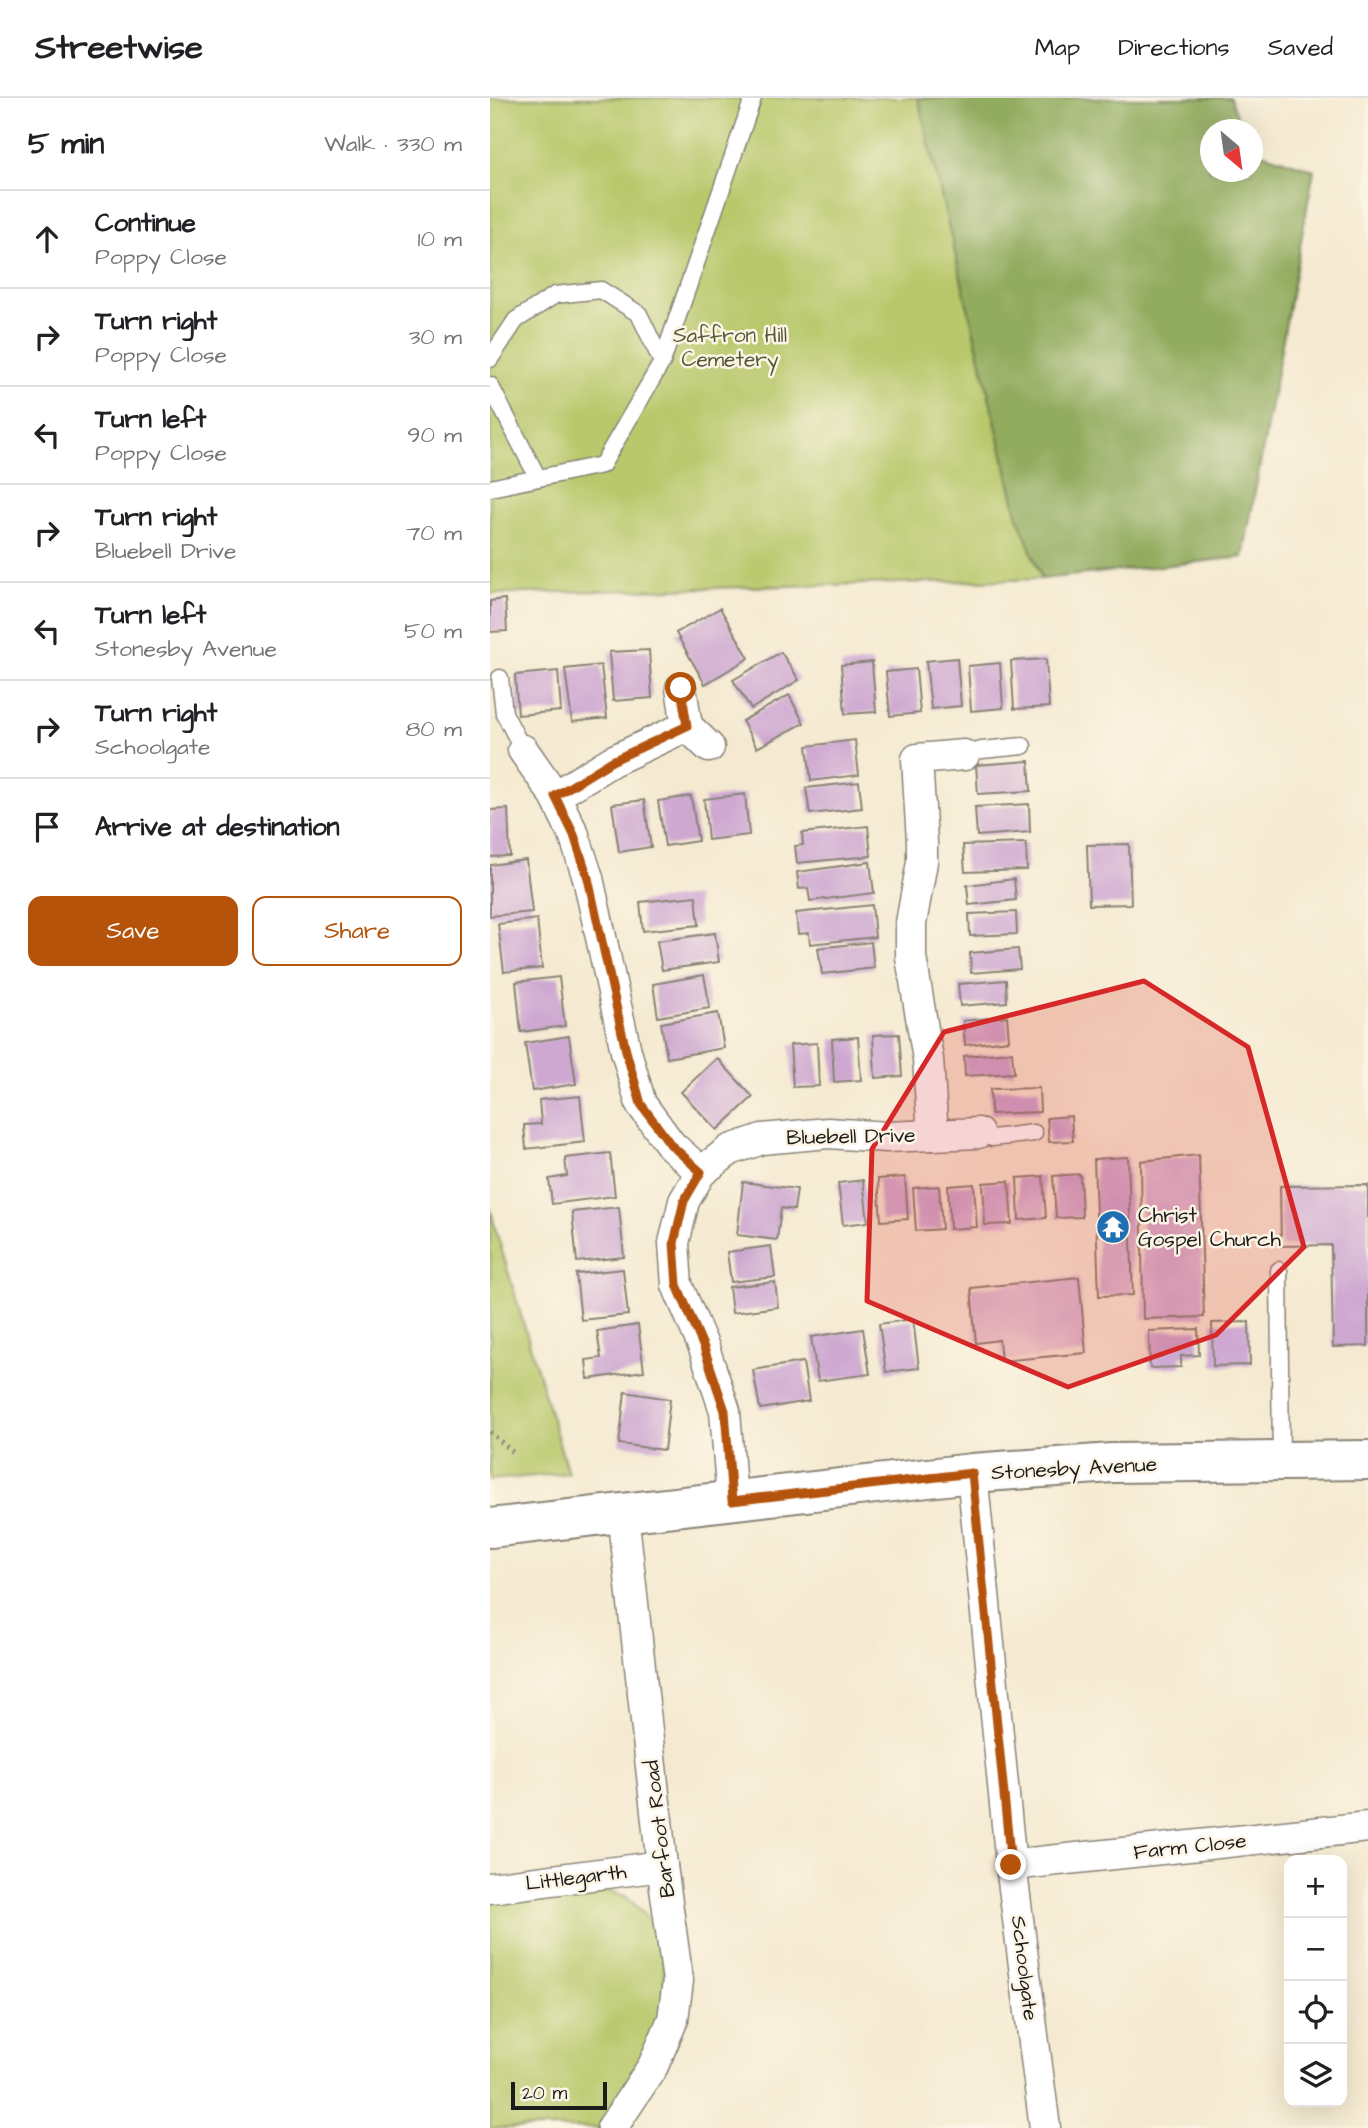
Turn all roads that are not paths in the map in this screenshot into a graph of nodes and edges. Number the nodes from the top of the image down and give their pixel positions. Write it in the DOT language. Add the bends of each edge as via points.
graph roads {
  1 [pos="753,98"];
  2 [pos="490,359"];
  3 [pos="662,362"];
  4 [pos="490,385"];
  5 [pos="538,478"];
  6 [pos="490,488"];
  7 [pos="500,678"];
  8 [pos="681,688"];
  9 [pos="687,726"];
  10 [pos="1023,746"];
  11 [pos="709,747"];
  12 [pos="523,750"];
  13 [pos="964,755"];
  14 [pos="555,796"];
  15 [pos="978,1133"];
  16 [pos="1034,1133"];
  17 [pos="933,1135"];
  18 [pos="701,1172"];
  19 [pos="1279,1270"];
  20 [pos="1368,1460"];
  21 [pos="1280,1461"];
  22 [pos="972,1473"];
  23 [pos="732,1501"];
  24 [pos="623,1513"];
  25 [pos="490,1528"];
  26 [pos="1368,1827"];
  27 [pos="1011,1865"];
  28 [pos="662,1866"];
  29 [pos="490,1888"];
  30 [pos="612,2128"];
  31 [pos="1045,2128"];
  1 -- 3 [label="lane"];
  2 -- 3 [label="lane" via="516,320 555,295 601,290 639,314"];
  3 -- 5 [label="lane" via="602,466"];
  4 -- 5 [label="lane"];
  5 -- 6 [label="lane"];
  7 -- 12 [label="lane" via="504,713"];
  8 -- 9 [label="street"];
  9 -- 11 [label="street"];
  9 -- 14 [label="street" via="612,761"];
  10 -- 13 [label="lane"];
  12 -- 14 [label="street"];
  13 -- 17 [label="street, Bluebell Drive" via="917,760 922,862 911,923 911,957 928,1059"];
  14 -- 18 [label="street" via="588,878 641,1104 671,1145"];
  15 -- 16 [label="lane" via="992,1138"];
  15 -- 17 [label="street, Bluebell Drive"];
  17 -- 18 [label="street, Bluebell Drive" via="828,1133 762,1139 730,1150"];
  18 -- 23 [label="street, Bluebell Drive" via="684,1201 674,1243 677,1285 725,1411"];
  19 -- 21 [label="lane"];
  20 -- 21 [label="main road, Stonesby Avenue"];
  21 -- 22 [label="main road, Stonesby Avenue" via="1112,1463"];
  22 -- 23 [label="main road, Stonesby Avenue"];
  22 -- 27 [label="street, Schoolgate"];
  23 -- 24 [label="main road, Stonesby Avenue"];
  24 -- 25 [label="main road, Stonesby Avenue"];
  24 -- 28 [label="street, Barfoot Road"];
  26 -- 27 [label="street, Farm Close"];
  27 -- 31 [label="street, Schoolgate"];
  28 -- 29 [label="street, Littlegarth"];
  28 -- 30 [label="street, Barfoot Road" via="678,1981 673,2018 653,2066"];
}
